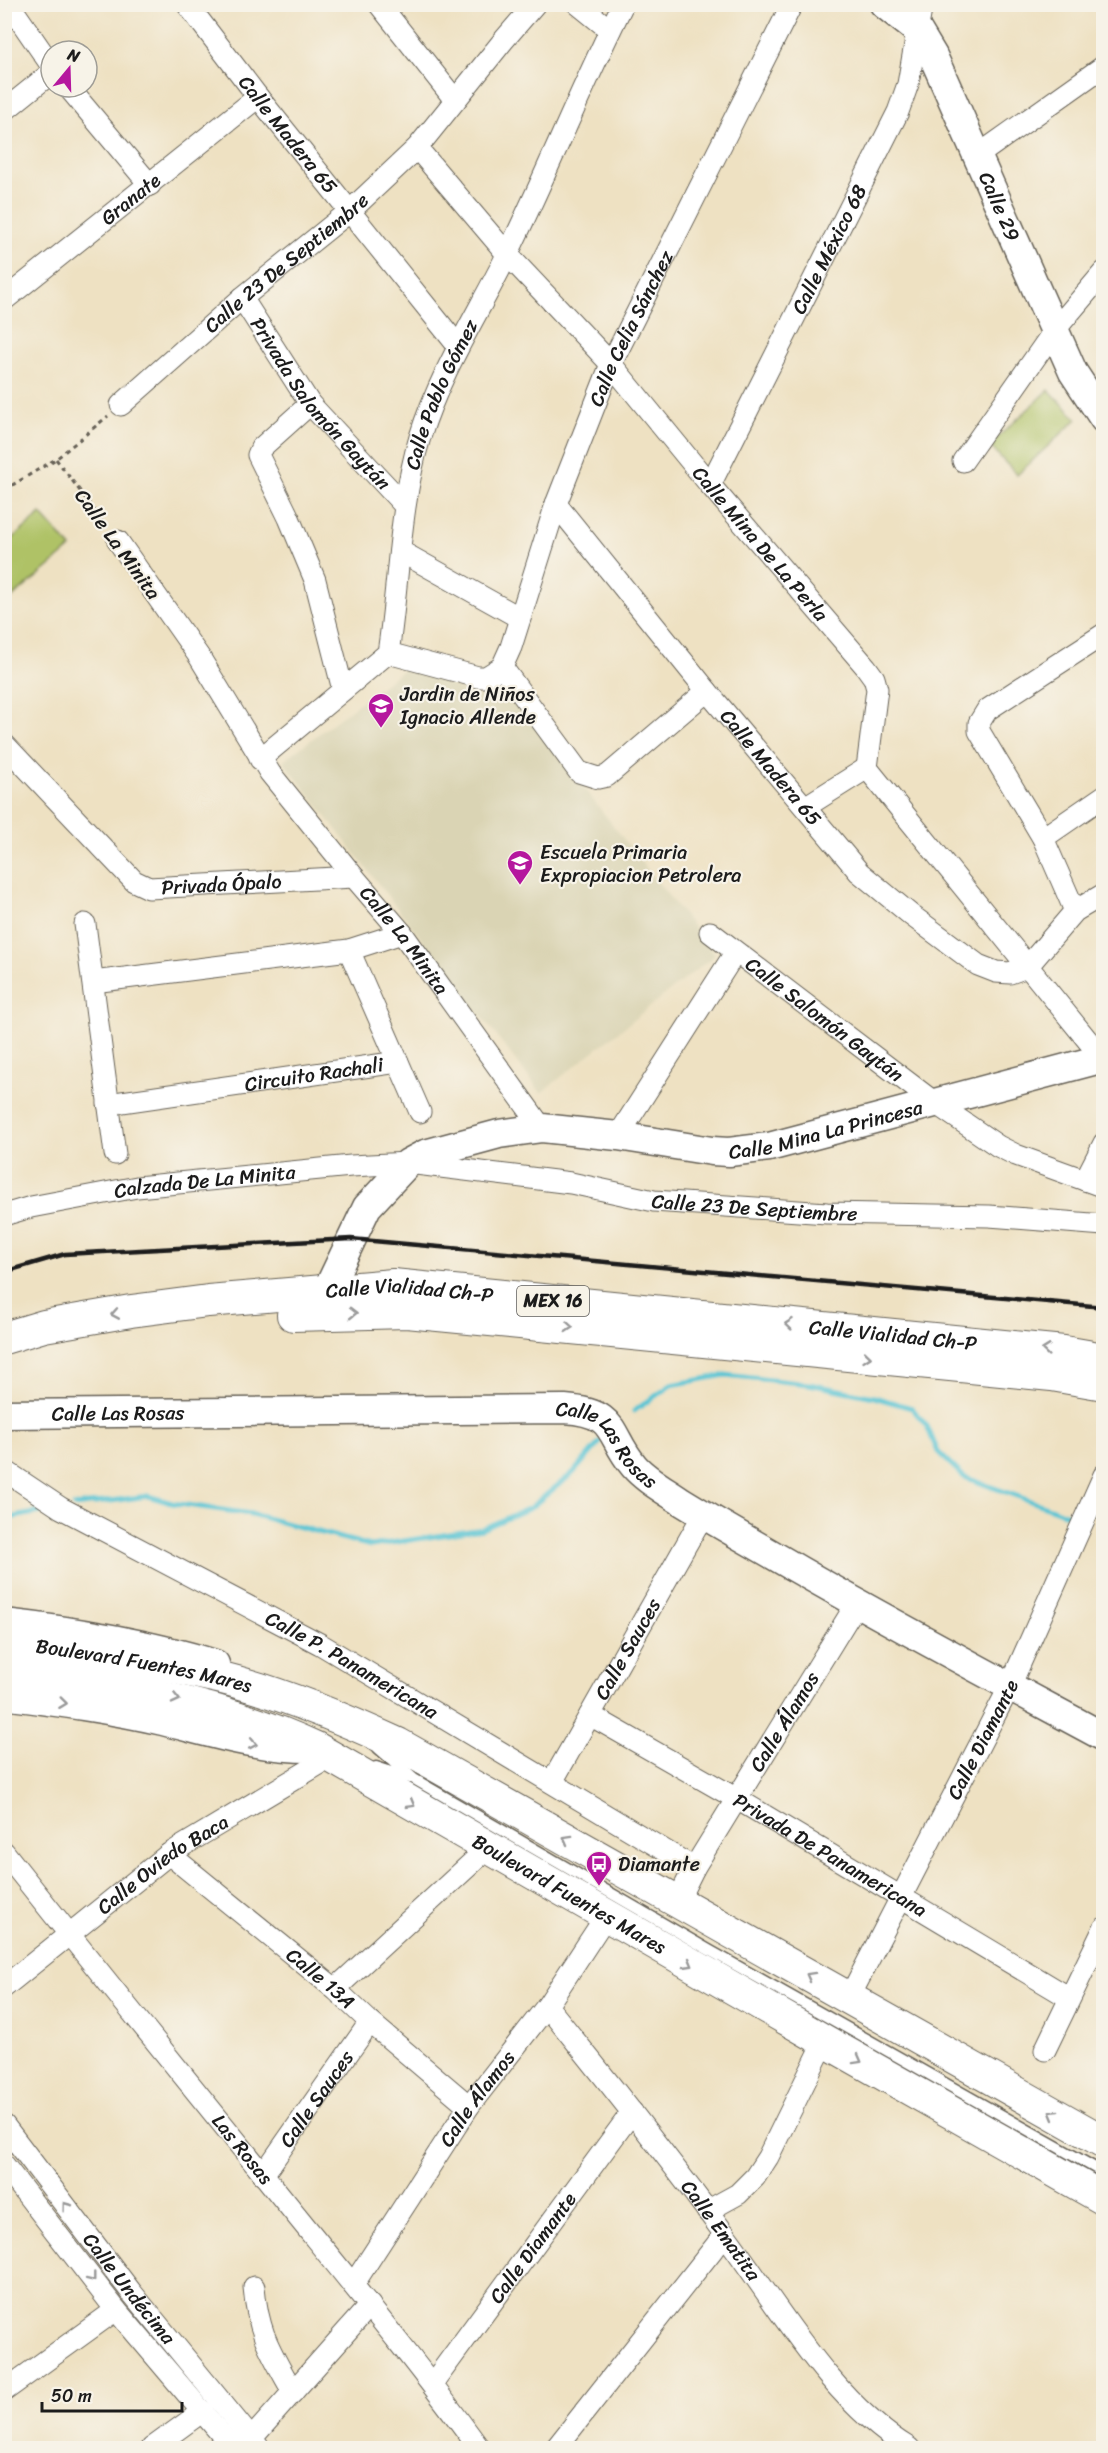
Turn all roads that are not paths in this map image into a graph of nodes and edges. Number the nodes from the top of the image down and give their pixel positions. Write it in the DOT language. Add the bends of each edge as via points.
graph roads {
  1 [pos="9,4"];
  2 [pos="187,4"];
  3 [pos="379,4"];
  4 [pos="536,4"];
  5 [pos="578,4"];
  6 [pos="623,4"];
  7 [pos="792,4"];
  8 [pos="884,4"];
  9 [pos="920,18"];
  10 [pos="610,30"];
  11 [pos="39,48"];
  12 [pos="1104,66"];
  13 [pos="39,83"];
  14 [pos="258,97"];
  15 [pos="78,99"];
  16 [pos="455,100"];
  17 [pos="4,111"];
  18 [pos="417,148"];
  19 [pos="977,156"];
  20 [pos="150,185"];
  21 [pos="350,211"];
  22 [pos="507,254"];
  23 [pos="1104,272"];
  24 [pos="242,298"];
  25 [pos="4,300"];
  26 [pos="1054,332"];
  27 [pos="458,346"];
  28 [pos="611,364"];
  29 [pos="310,404"];
  30 [pos="121,405"];
  31 [pos="1104,419"];
  32 [pos="963,461"];
  33 [pos="710,485"];
  34 [pos="556,504"];
  35 [pos="404,505"];
  36 [pos="118,541"];
  37 [pos="400,551"];
  38 [pos="520,618"];
  39 [pos="1104,634"];
  40 [pos="388,653"];
  41 [pos="502,666"];
  42 [pos="343,690"];
  43 [pos="707,691"];
  44 [pos="4,744"];
  45 [pos="260,759"];
  46 [pos="867,768"];
  47 [pos="1104,796"];
  48 [pos="805,807"];
  49 [pos="1043,838"];
  50 [pos="354,877"];
  51 [pos="1104,894"];
  52 [pos="1075,910"];
  53 [pos="85,924"];
  54 [pos="710,932"];
  55 [pos="402,933"];
  56 [pos="349,950"];
  57 [pos="735,952"];
  58 [pos="1027,967"];
  59 [pos="93,982"];
  60 [pos="1103,1058"];
  61 [pos="398,1062"];
  62 [pos="935,1103"];
  63 [pos="108,1104"];
  64 [pos="420,1112"];
  65 [pos="542,1128"];
  66 [pos="618,1136"];
  67 [pos="1104,1143"];
  68 [pos="115,1154"];
  69 [pos="408,1163"];
  70 [pos="1094,1184"];
  71 [pos="4,1215"];
  72 [pos="1104,1225"];
  73 [pos="324,1303"];
  74 [pos="4,1338"];
  75 [pos="4,1357"];
  76 [pos="1104,1359"];
  77 [pos="1104,1384"];
  78 [pos="4,1414"];
  79 [pos="4,1470"];
  80 [pos="1104,1475"];
  81 [pos="703,1515"];
  82 [pos="857,1603"];
  83 [pos="4,1623"];
  84 [pos="4,1641"];
  85 [pos="4,1671"];
  86 [pos="1010,1686"];
  87 [pos="4,1695"];
  88 [pos="590,1715"];
  89 [pos="346,1720"];
  90 [pos="1104,1737"];
  91 [pos="398,1744"];
  92 [pos="323,1753"];
  93 [pos="414,1779"];
  94 [pos="552,1782"];
  95 [pos="737,1799"];
  96 [pos="488,1848"];
  97 [pos="4,1852"];
  98 [pos="169,1854"];
  99 [pos="694,1868"];
  100 [pos="900,1896"];
  101 [pos="677,1902"];
  102 [pos="606,1916"];
  103 [pos="1104,1928"];
  104 [pos="69,1933"];
  105 [pos="4,1987"];
  106 [pos="335,1989"];
  107 [pos="1068,1997"];
  108 [pos="849,1998"];
  109 [pos="547,2006"];
  110 [pos="370,2022"];
  111 [pos="825,2041"];
  112 [pos="1045,2050"];
  113 [pos="469,2106"];
  114 [pos="632,2112"];
  115 [pos="4,2125"];
  116 [pos="1104,2142"];
  117 [pos="4,2165"];
  118 [pos="1104,2173"];
  119 [pos="263,2175"];
  120 [pos="1104,2199"];
  121 [pos="707,2211"];
  122 [pos="725,2234"];
  123 [pos="353,2285"];
  124 [pos="254,2287"];
  125 [pos="370,2305"];
  126 [pos="116,2310"];
  127 [pos="433,2384"];
  128 [pos="4,2391"];
  129 [pos="293,2392"];
  130 [pos="203,2411"];
  131 [pos="246,2446"];
  132 [pos="900,2446"];
  133 [pos="152,2448"];
  134 [pos="479,2448"];
  135 [pos="556,2448"];
  1 -- 11 [label="street"];
  2 -- 14 [label="street, Calle Madera 65"];
  3 -- 16 [label="street"];
  4 -- 16 [label="street, Calle 23 De Septiembre"];
  5 -- 10 [label="street"];
  6 -- 10 [label="street, Calle Pablo Gómez"];
  7 -- 28 [label="street, Calle Celia Sánchez"];
  8 -- 9 [label="street, Calle 29"];
  9 -- 19 [label="street, Calle 29"];
  9 -- 33 [label="street, Calle México 68" via="908,84 898,112"];
  10 -- 22 [label="street, Calle Pablo Gómez"];
  12 -- 19 [label="street"];
  13 -- 17 [label="street"];
  14 -- 20 [label="street, Granate"];
  14 -- 21 [label="street, Calle Madera 65"];
  15 -- 20 [label="street"];
  16 -- 18 [label="street, Calle 23 De Septiembre"];
  18 -- 21 [label="street, Calle 23 De Septiembre"];
  18 -- 22 [label="street, Calle Mina De La Perla"];
  19 -- 26 [label="street, Calle 29"];
  20 -- 25 [label="street, Granate"];
  21 -- 24 [label="street, Calle 23 De Septiembre"];
  21 -- 27 [label="street, Calle Madera 65"];
  22 -- 27 [label="street, Calle Pablo Gómez"];
  22 -- 28 [label="street, Calle Mina De La Perla"];
  23 -- 26 [label="street"];
  24 -- 29 [label="street, Privada Salomón Gaytán"];
  24 -- 30 [label="street, Calle 23 De Septiembre"];
  26 -- 31 [label="street, Calle 29" via="1073,372"];
  26 -- 32 [label="street"];
  27 -- 35 [label="street, Calle Pablo Gómez" via="428,412"];
  28 -- 33 [label="street, Calle Mina De La Perla"];
  28 -- 34 [label="street, Calle Celia Sánchez"];
  29 -- 35 [label="street, Privada Salomón Gaytán"];
  29 -- 42 [label="street" via="258,455 315,580"];
  33 -- 46 [label="street, Calle Mina De La Perla" via="874,678 877,689"];
  34 -- 38 [label="street, Calle Celia Sánchez"];
  34 -- 43 [label="street, Calle Madera 65"];
  35 -- 37 [label="street, Calle Pablo Gómez"];
  36 -- 45 [label="street, Calle La Minita" via="200,658"];
  37 -- 38 [label="street"];
  37 -- 40 [label="street, Calle Pablo Gómez"];
  38 -- 41 [label="street, Calle Celia Sánchez"];
  39 -- 49 [label="street" via="987,710 979,723 979,731"];
  40 -- 41 [label="street" via="478,677 486,677"];
  40 -- 42 [label="street"];
  41 -- 43 [label="street" via="579,772 598,778 607,776"];
  42 -- 45 [label="street"];
  43 -- 48 [label="street, Calle Madera 65"];
  44 -- 50 [label="street, Privada Ópalo" via="134,881 149,888"];
  45 -- 50 [label="street, Calle La Minita"];
  46 -- 48 [label="street"];
  46 -- 58 [label="street"];
  47 -- 49 [label="street"];
  48 -- 58 [label="street, Calle Madera 65" via="860,872 978,965 1011,974"];
  49 -- 52 [label="street"];
  50 -- 55 [label="street, Calle La Minita"];
  51 -- 52 [label="street"];
  52 -- 58 [label="street"];
  53 -- 59 [label="street"];
  54 -- 57 [label="street, Calle Salomón Gaytán"];
  55 -- 56 [label="street"];
  55 -- 65 [label="street, Calle La Minita"];
  56 -- 59 [label="street"];
  56 -- 61 [label="street, Circuito Rachali"];
  57 -- 62 [label="street, Calle Salomón Gaytán"];
  57 -- 66 [label="street, Calle Salomón Gaytán"];
  58 -- 60 [label="street"];
  59 -- 63 [label="street"];
  60 -- 62 [label="street, Calle Mina La Princesa"];
  61 -- 63 [label="street, Circuito Rachali"];
  61 -- 64 [label="street"];
  62 -- 66 [label="street, Calle Mina La Princesa" via="770,1147 745,1150 712,1151"];
  62 -- 70 [label="street, Calle Salomón Gaytán" via="1007,1151"];
  63 -- 68 [label="street"];
  65 -- 66 [label="street, Calle Mina La Princesa"];
  65 -- 69 [label="street, Calzada De La Minita" via="499,1134 438,1150"];
  67 -- 70 [label="street"];
  69 -- 71 [label="street, Calzada De La Minita" via="137,1187"];
  69 -- 72 [label="street, Calle 23 De Septiembre" via="571,1183 654,1201"];
  69 -- 73 [label="street, Calzada De La Minita" via="367,1207"];
  73 -- 74 [label="main road, Calle Vialidad Ch-P / MEX 16, one-way" via="208,1301 44,1326"];
  73 -- 75 [label="main road, Calle Vialidad Ch-P / MEX 16" via="264,1316 155,1328"];
  76 -- 73 [label="main road, Calle Vialidad Ch-P / MEX 16, one-way" via="393,1285"];
  73 -- 77 [label="main road, Calle Vialidad Ch-P / MEX 16, one-way" via="1052,1375"];
  78 -- 81 [label="street, Calle Las Rosas" via="573,1410 605,1421 635,1467"];
  79 -- 94 [label="street, Calle P. Panamericana" via="61,1508 320,1644"];
  80 -- 86 [label="street, Calle Diamante"];
  81 -- 82 [label="street, Calle Las Rosas"];
  81 -- 88 [label="street, Calle Sauces"];
  82 -- 86 [label="street, Calle Las Rosas"];
  82 -- 95 [label="street, Calle Álamos"];
  83 -- 91 [label="street" via="178,1652 346,1706 379,1725"];
  84 -- 89 [label="main road, Boulevard Fuentes Mares" via="112,1655 223,1679"];
  85 -- 92 [label="main road, Boulevard Fuentes Mares, one-way" via="182,1700 245,1719"];
  86 -- 90 [label="street, Calle Las Rosas"];
  86 -- 100 [label="street, Calle Diamante"];
  87 -- 92 [label="street, one-way" via="163,1721 257,1745"];
  88 -- 94 [label="street, Calle Sauces"];
  88 -- 95 [label="street, Privada De Panamericana"];
  89 -- 91 [label="main road, Boulevard Fuentes Mares"];
  89 -- 93 [label="lane"];
  101 -- 91 [label="main road, Boulevard Fuentes Mares, one-way"];
  92 -- 93 [label="lane"];
  92 -- 96 [label="main road, Boulevard Fuentes Mares, one-way"];
  92 -- 98 [label="street, Calle Oviedo Baca"];
  93 -- 118 [label="lane"];
  94 -- 99 [label="street, Calle P. Panamericana"];
  95 -- 99 [label="street, Calle Álamos"];
  95 -- 100 [label="street, Privada De Panamericana"];
  96 -- 102 [label="main road, Boulevard Fuentes Mares"];
  96 -- 106 [label="street"];
  97 -- 104 [label="street, Las Rosas"];
  98 -- 104 [label="street, Calle Oviedo Baca"];
  98 -- 106 [label="street, Calle 13A"];
  99 -- 101 [label="street, Calle Álamos"];
  100 -- 107 [label="street, Privada De Panamericana"];
  100 -- 108 [label="street, Calle Diamante"];
  108 -- 101 [label="main road, Boulevard Fuentes Mares, one-way"];
  102 -- 109 [label="street, Calle Álamos"];
  102 -- 111 [label="main road, Boulevard Fuentes Mares, one-way"];
  103 -- 107 [label="street"];
  104 -- 105 [label="street, Calle Oviedo Baca"];
  104 -- 119 [label="street, Las Rosas"];
  106 -- 110 [label="street, Calle 13A"];
  107 -- 112 [label="street"];
  116 -- 108 [label="main road, Boulevard Fuentes Mares, one-way"];
  109 -- 113 [label="street, Calle Álamos"];
  109 -- 114 [label="street, Calle Ematita"];
  110 -- 113 [label="street, Calle 13A"];
  110 -- 119 [label="street, Calle Sauces"];
  111 -- 120 [label="main road, Boulevard Fuentes Mares, one-way"];
  111 -- 121 [label="street" via="755,2177 738,2194"];
  113 -- 123 [label="street, Calle Álamos"];
  114 -- 121 [label="street, Calle Ematita"];
  114 -- 127 [label="street, Calle Diamante"];
  131 -- 115 [label="street, Calle Undécima, one-way"];
  117 -- 126 [label="street, one-way"];
  119 -- 123 [label="street, Las Rosas"];
  121 -- 122 [label="street, Calle Ematita"];
  122 -- 132 [label="street, Calle Ematita" via="839,2388 863,2415"];
  122 -- 135 [label="street"];
  123 -- 125 [label="street, Las Rosas"];
  124 -- 129 [label="street" via="264,2341"];
  125 -- 127 [label="street, Las Rosas"];
  125 -- 129 [label="street"];
  126 -- 128 [label="street"];
  126 -- 130 [label="street"];
  127 -- 134 [label="street, Las Rosas"];
  129 -- 131 [label="street"];
  130 -- 131 [label="street"];
  130 -- 133 [label="street"];
}
